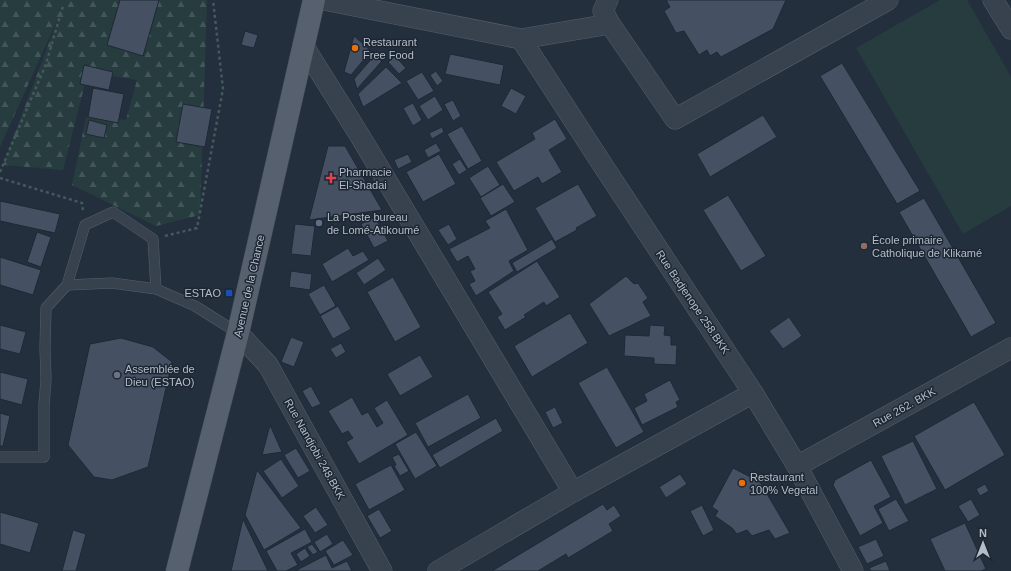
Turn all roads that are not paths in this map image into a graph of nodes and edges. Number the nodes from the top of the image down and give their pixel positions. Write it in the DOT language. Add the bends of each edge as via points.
graph roads {
  1 [pos="314,0"];
  2 [pos="324,0"];
  3 [pos="608,0"];
  4 [pos="888,0"];
  5 [pos="993,0"];
  6 [pos="610,24"];
  7 [pos="1011,30"];
  8 [pos="521,39"];
  9 [pos="303,45"];
  10 [pos="68,285"];
  11 [pos="156,289"];
  12 [pos="238,334"];
  13 [pos="1011,348"];
  14 [pos="753,393"];
  15 [pos="0,457"];
  16 [pos="797,466"];
  17 [pos="573,492"];
  18 [pos="177,571"];
  19 [pos="382,571"];
  20 [pos="438,571"];
  21 [pos="853,571"];
  1 -- 9 [label="main road, Avenue de la Chance"];
  2 -- 8 [label="street"];
  3 -- 6 [label="street" via="603,11"];
  4 -- 6 [label="street" via="675,119"];
  5 -- 7 [label="street"];
  6 -- 8 [label="street"];
  8 -- 14 [label="street, Rue Badjenope 258.BKK"];
  9 -- 12 [label="main road, Avenue de la Chance"];
  9 -- 17 [label="street"];
  10 -- 11 [label="lane" via="112,283"];
  10 -- 11 [label="lane" via="85,225 114,212 153,239"];
  10 -- 15 [label="lane" via="46,308 44,457"];
  11 -- 12 [label="lane" via="195,306"];
  12 -- 18 [label="main road, Avenue de la Chance"];
  12 -- 19 [label="street, Rue Nandjobi 248.BKK" via="268,365"];
  13 -- 16 [label="street, Rue 262. BKK"];
  14 -- 16 [label="street, Rue Badjenope 258.BKK"];
  14 -- 17 [label="street"];
  16 -- 21 [label="street, Rue Badjenope 258.BKK"];
  17 -- 20 [label="street"];
}
